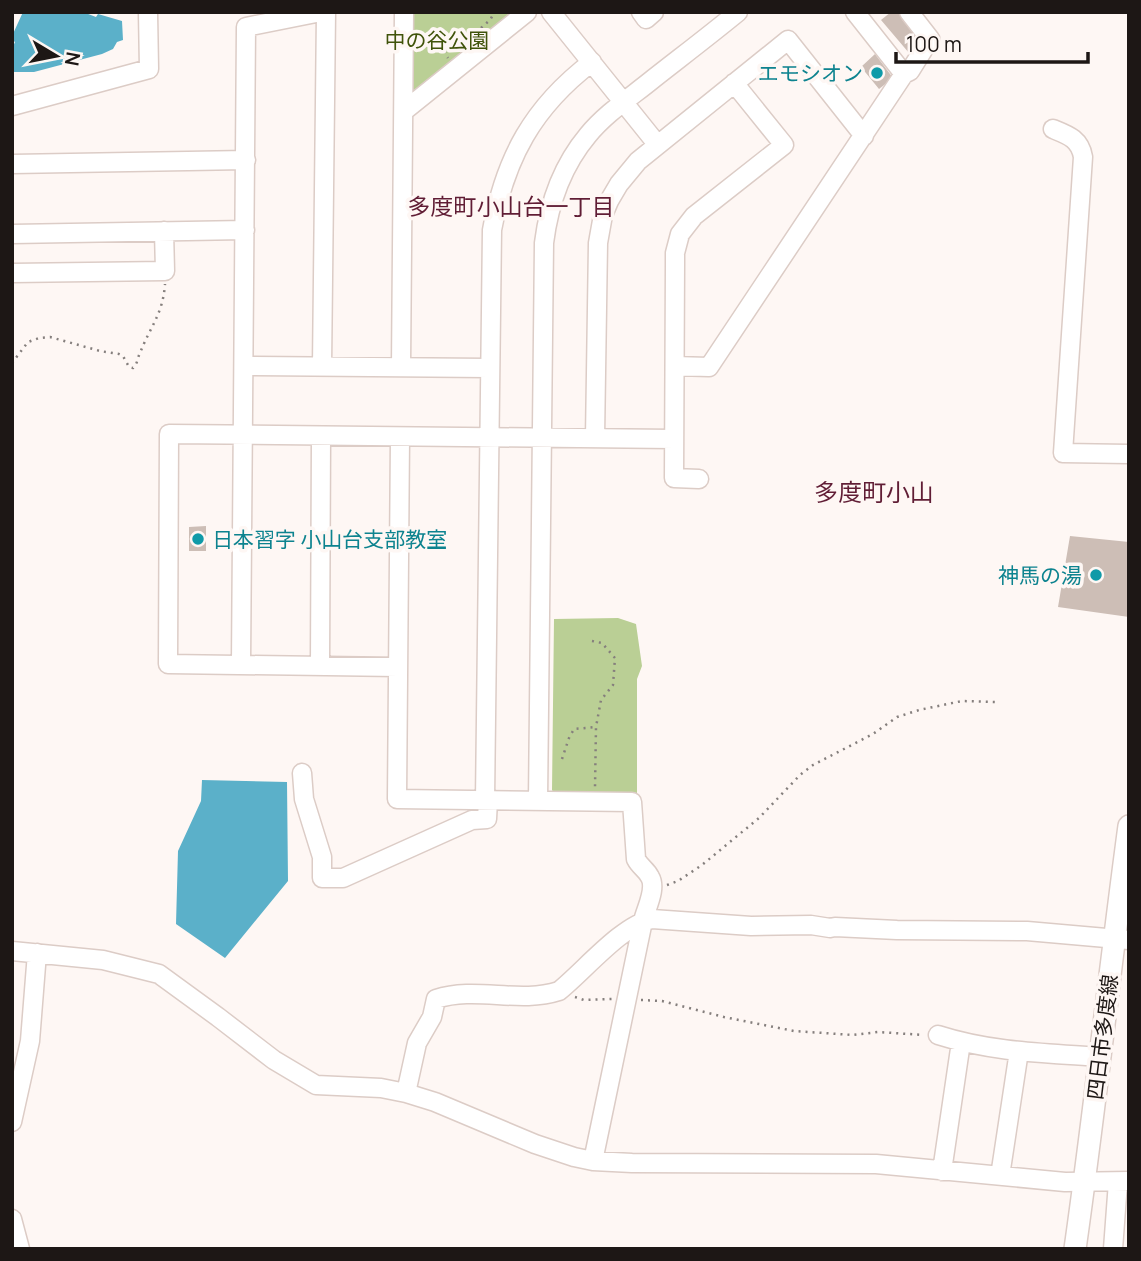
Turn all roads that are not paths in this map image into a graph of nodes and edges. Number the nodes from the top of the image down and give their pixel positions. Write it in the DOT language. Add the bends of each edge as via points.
graph roads {
  1 [pos="148,12"];
  2 [pos="324,12"];
  3 [pos="404,12"];
  4 [pos="527,12"];
  5 [pos="551,12"];
  6 [pos="641,12"];
  7 [pos="654,12"];
  8 [pos="738,12"];
  9 [pos="855,12"];
  10 [pos="909,12"];
  11 [pos="592,62"];
  12 [pos="904,74"];
  13 [pos="734,83"];
  14 [pos="624,102"];
  15 [pos="12,107"];
  16 [pos="404,111"];
  17 [pos="1053,129"];
  18 [pos="864,135"];
  19 [pos="657,144"];
  20 [pos="246,160"];
  21 [pos="12,164"];
  22 [pos="245,230"];
  23 [pos="164,231"];
  24 [pos="12,234"];
  25 [pos="12,273"];
  26 [pos="244,366"];
  27 [pos="675,366"];
  28 [pos="322,367"];
  29 [pos="401,367"];
  30 [pos="489,368"];
  31 [pos="243,435"];
  32 [pos="321,436"];
  33 [pos="400,437"];
  34 [pos="489,437"];
  35 [pos="542,438"];
  36 [pos="595,438"];
  37 [pos="674,439"];
  38 [pos="1129,454"];
  39 [pos="699,479"];
  40 [pos="241,664"];
  41 [pos="320,666"];
  42 [pos="398,667"];
  43 [pos="302,773"];
  44 [pos="486,800"];
  45 [pos="538,801"];
  46 [pos="1129,826"];
  47 [pos="643,921"];
  48 [pos="1121,939"];
  49 [pos="12,951"];
  50 [pos="37,953"];
  51 [pos="938,1035"];
  52 [pos="961,1042"];
  53 [pos="1019,1051"];
  54 [pos="1100,1057"];
  55 [pos="406,1093"];
  56 [pos="12,1122"];
  57 [pos="593,1161"];
  58 [pos="942,1171"];
  59 [pos="1000,1176"];
  60 [pos="1086,1181"];
  61 [pos="1124,1182"];
  62 [pos="12,1219"];
  63 [pos="20,1249"];
  64 [pos="1076,1249"];
  65 [pos="1113,1249"];
  1 -- 15 [label="street" via="149,69"];
  2 -- 20 [label="street" via="246,27"];
  2 -- 28 [label="street"];
  3 -- 16 [label="street"];
  4 -- 16 [label="street"];
  5 -- 11 [label="street"];
  6 -- 7 [label="street" via="646,19"];
  8 -- 14 [label="street"];
  9 -- 12 [label="street"];
  10 -- 12 [label="street" via="930,39"];
  11 -- 14 [label="street"];
  11 -- 30 [label="street" via="558,90 537,116 517,148 503,184 492,237"];
  12 -- 18 [label="street"];
  13 -- 18 [label="street" via="788,40"];
  13 -- 19 [label="street"];
  13 -- 27 [label="street" via="784,145 694,216 681,234 675,253"];
  14 -- 19 [label="street"];
  14 -- 35 [label="street" via="578,149 557,186 547,223"];
  16 -- 29 [label="street"];
  17 -- 38 [label="street" via="1075,140 1083,157 1063,453"];
  18 -- 27 [label="street" via="709,367"];
  19 -- 36 [label="street" via="619,184 600,229"];
  20 -- 21 [label="street"];
  20 -- 22 [label="street"];
  22 -- 23 [label="street"];
  22 -- 26 [label="street"];
  23 -- 24 [label="street"];
  23 -- 25 [label="street" via="165,271"];
  26 -- 28 [label="street"];
  26 -- 31 [label="street"];
  27 -- 37 [label="street"];
  28 -- 29 [label="street"];
  29 -- 30 [label="street"];
  30 -- 34 [label="street"];
  31 -- 32 [label="street"];
  31 -- 40 [label="street"];
  31 -- 40 [label="street" via="169,434 168,664"];
  32 -- 33 [label="street"];
  32 -- 41 [label="street"];
  33 -- 34 [label="street"];
  33 -- 42 [label="street"];
  34 -- 35 [label="street"];
  34 -- 44 [label="street"];
  35 -- 36 [label="street"];
  35 -- 45 [label="street"];
  36 -- 37 [label="street"];
  37 -- 39 [label="street" via="674,478"];
  40 -- 41 [label="street"];
  41 -- 42 [label="street"];
  42 -- 44 [label="street" via="397,799"];
  43 -- 44 [label="street" via="304,799 322,857 322,878 343,878 472,820 487,819"];
  44 -- 45 [label="street"];
  45 -- 47 [label="street" via="632,802 636,859 653,886"];
  46 -- 48 [label="main road, 四日市多度線"];
  47 -- 48 [label="street" via="1019,930"];
  47 -- 55 [label="street" via="559,991 509,996 469,993 436,999 417,1043"];
  47 -- 57 [label="street"];
  48 -- 54 [label="main road, 四日市多度線"];
  49 -- 50 [label="street"];
  50 -- 55 [label="street" via="103,960 159,974 274,1060 316,1085"];
  50 -- 56 [label="street" via="30,1041"];
  51 -- 52 [label="street"];
  52 -- 53 [label="street"];
  52 -- 58 [label="street"];
  53 -- 54 [label="street"];
  53 -- 59 [label="street"];
  54 -- 60 [label="main road, 四日市多度線"];
  55 -- 57 [label="street" via="535,1144"];
  57 -- 58 [label="street" via="876,1164"];
  58 -- 59 [label="street"];
  59 -- 60 [label="street"];
  60 -- 61 [label="street"];
  60 -- 64 [label="main road, 四日市多度線"];
  61 -- 65 [label="street"];
  62 -- 63 [label="street"];
}
